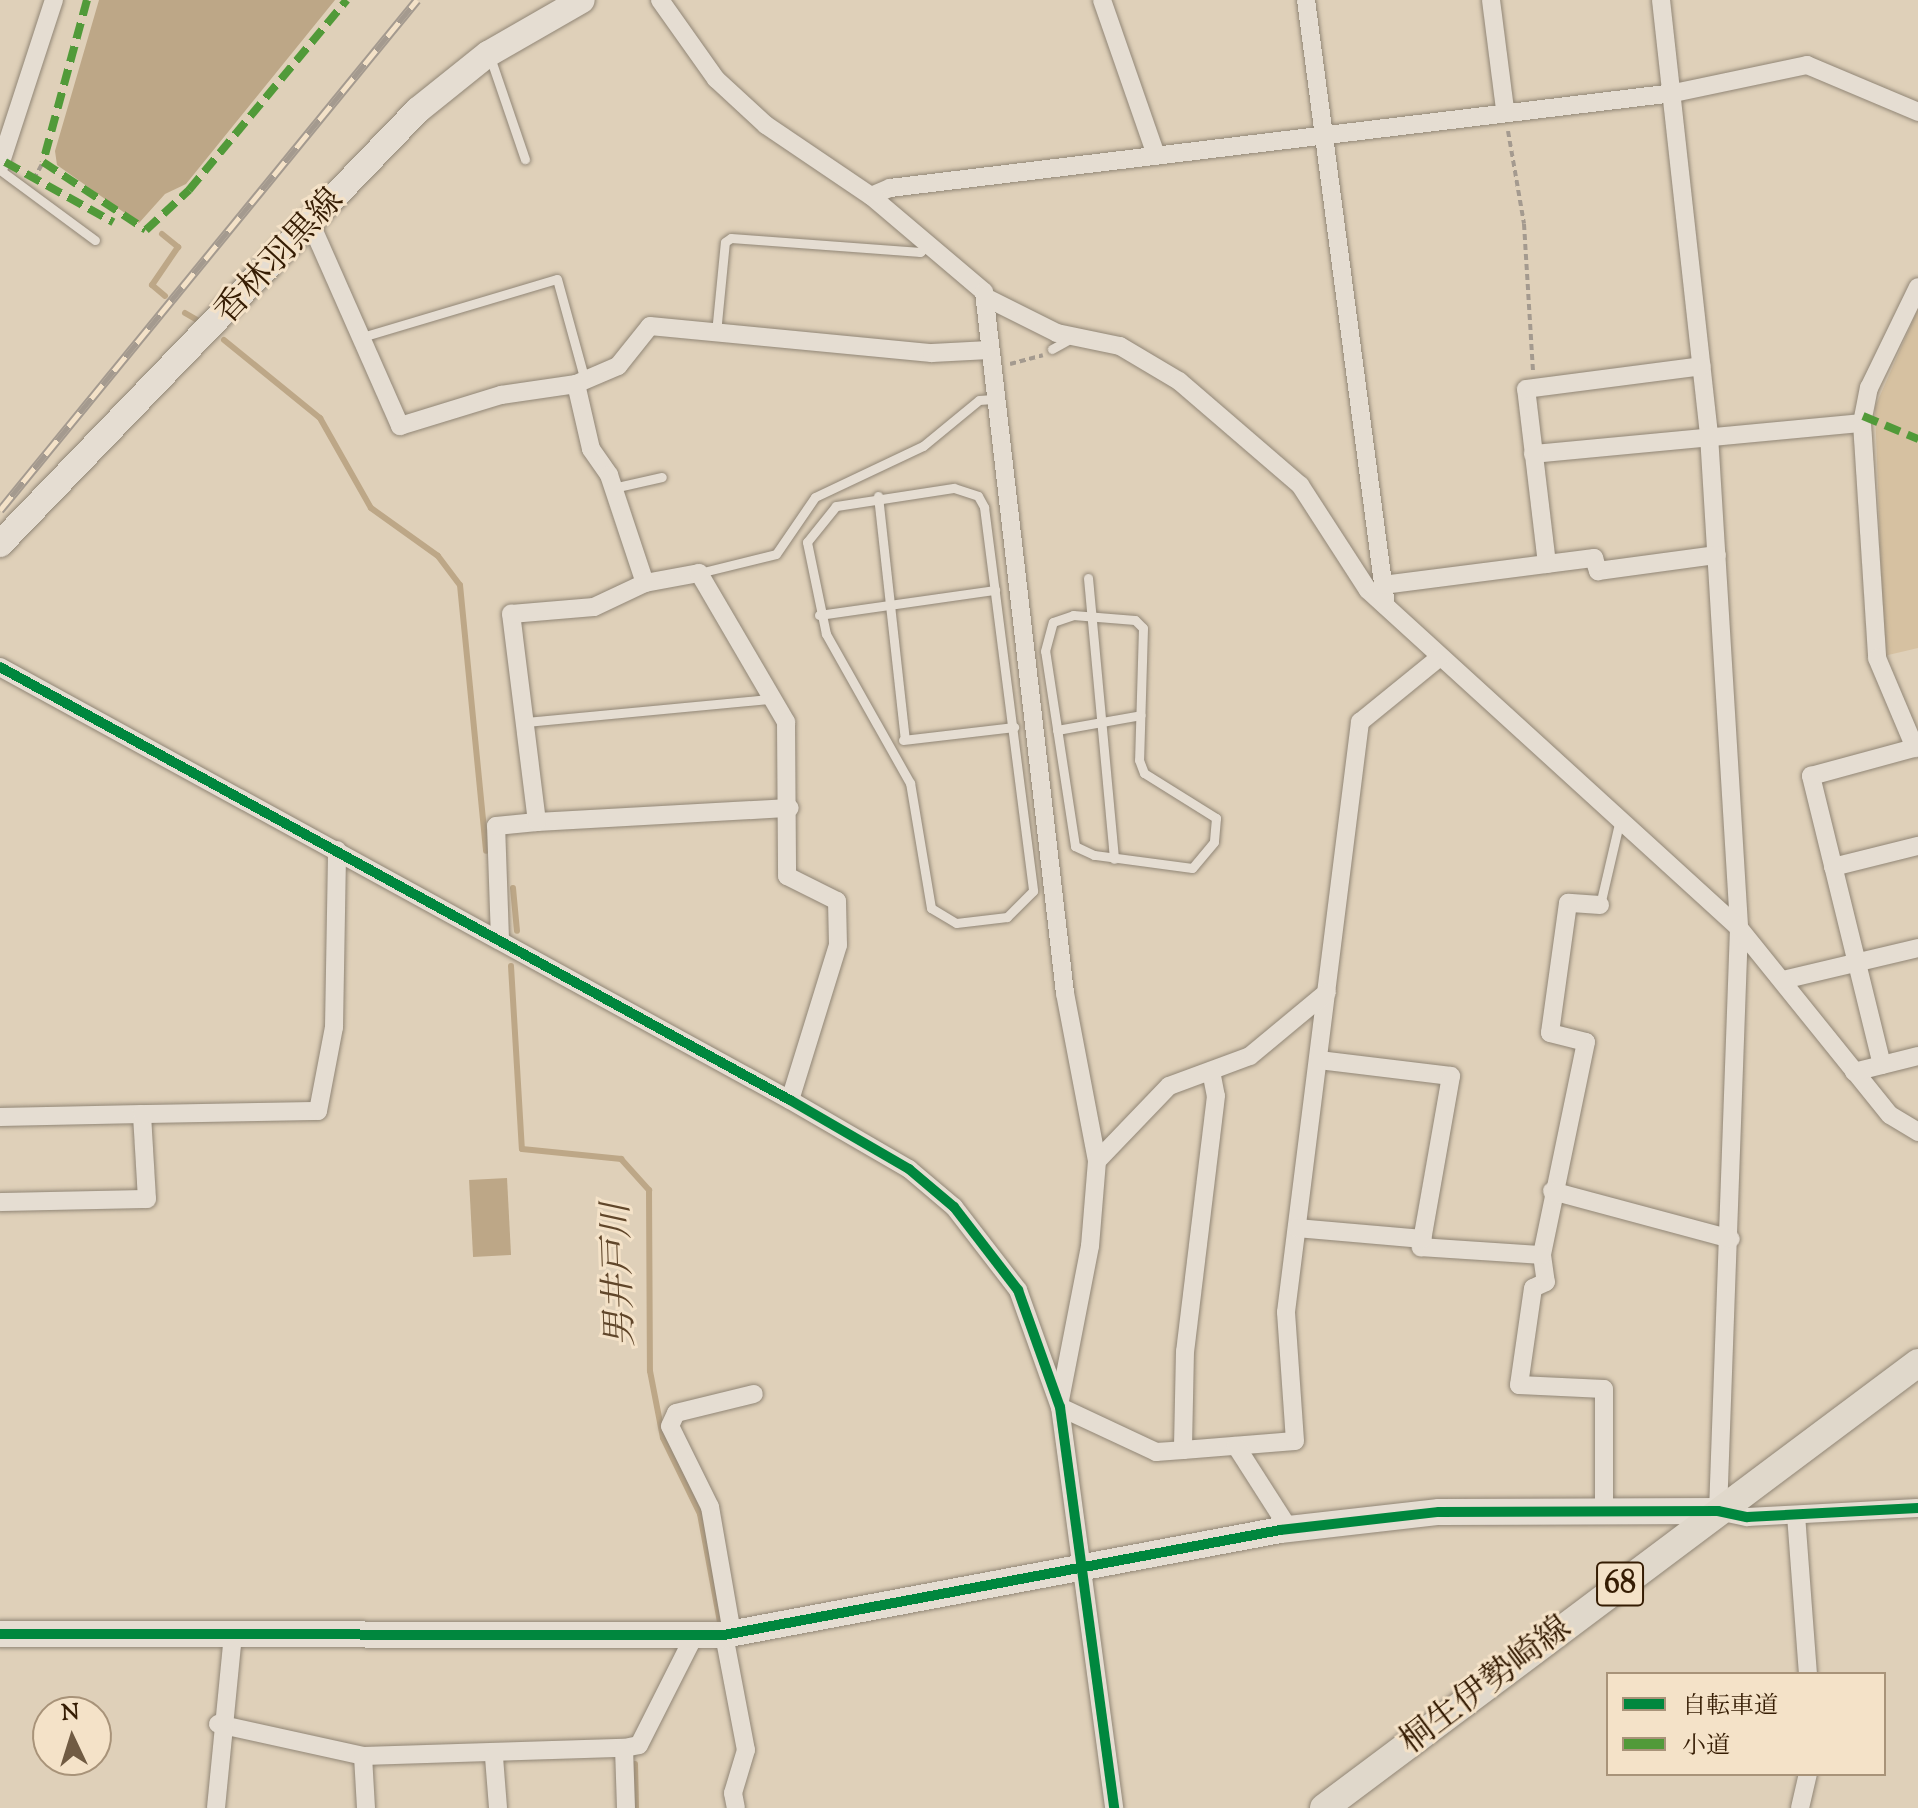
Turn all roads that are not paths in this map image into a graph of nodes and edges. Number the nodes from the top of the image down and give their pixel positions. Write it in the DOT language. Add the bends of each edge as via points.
graph roads {
  1 [pos="54,0"];
  2 [pos="582,0"];
  3 [pos="660,0"];
  4 [pos="1102,0"];
  5 [pos="1306,0"];
  6 [pos="1491,0"];
  7 [pos="1661,0"];
  8 [pos="488,54"];
  9 [pos="1674,93"];
  10 [pos="1505,109"];
  11 [pos="1918,112"];
  12 [pos="1324,134"];
  13 [pos="1156,155"];
  14 [pos="525,159"];
  15 [pos="0,168"];
  16 [pos="871,196"];
  17 [pos="311,224"];
  18 [pos="95,240"];
  19 [pos="929,244"];
  20 [pos="1918,287"];
  21 [pos="985,297"];
  22 [pos="716,335"];
  23 [pos="362,337"];
  24 [pos="1072,338"];
  25 [pos="1052,349"];
  26 [pos="994,357"];
  27 [pos="1702,366"];
  28 [pos="581,383"];
  29 [pos="993,399"];
  30 [pos="1862,423"];
  31 [pos="1709,435"];
  32 [pos="1533,454"];
  33 [pos="662,477"];
  34 [pos="613,488"];
  35 [pos="878,496"];
  36 [pos="0,544"];
  37 [pos="1717,555"];
  38 [pos="1547,564"];
  39 [pos="699,573"];
  40 [pos="1088,578"];
  41 [pos="645,583"];
  42 [pos="1383,585"];
  43 [pos="995,590"];
  44 [pos="889,605"];
  45 [pos="1386,606"];
  46 [pos="819,615"];
  47 [pos="1090,616"];
  48 [pos="1440,657"];
  49 [pos="0,667"];
  50 [pos="771,699"];
  51 [pos="1141,715"];
  52 [pos="526,722"];
  53 [pos="1101,722"];
  54 [pos="1014,727"];
  55 [pos="1057,730"];
  56 [pos="905,739"];
  57 [pos="892,747"];
  58 [pos="1916,748"];
  59 [pos="790,808"];
  60 [pos="1620,819"];
  61 [pos="537,822"];
  62 [pos="1918,846"];
  63 [pos="337,850"];
  64 [pos="1114,859"];
  65 [pos="1833,867"];
  66 [pos="1600,905"];
  67 [pos="1739,928"];
  68 [pos="500,939"];
  69 [pos="1918,948"];
  70 [pos="1855,963"];
  71 [pos="1783,980"];
  72 [pos="1327,992"];
  73 [pos="1918,1056"];
  74 [pos="1319,1060"];
  75 [pos="1882,1065"];
  76 [pos="1211,1071"];
  77 [pos="1854,1072"];
  78 [pos="790,1100"];
  79 [pos="142,1114"];
  80 [pos="0,1117"];
  81 [pos="1918,1132"];
  82 [pos="1097,1161"];
  83 [pos="1552,1191"];
  84 [pos="0,1202"];
  85 [pos="1297,1228"];
  86 [pos="1423,1239"];
  87 [pos="1731,1239"];
  88 [pos="1542,1255"];
  89 [pos="1918,1363"];
  90 [pos="754,1394"];
  91 [pos="1060,1407"];
  92 [pos="1236,1446"];
  93 [pos="1183,1450"];
  94 [pos="1918,1508"];
  95 [pos="1718,1511"];
  96 [pos="1604,1512"];
  97 [pos="1796,1515"];
  98 [pos="1289,1529"];
  99 [pos="1082,1564"];
  100 [pos="0,1634"];
  101 [pos="233,1634"];
  102 [pos="695,1634"];
  103 [pos="728,1634"];
  104 [pos="1808,1672"];
  105 [pos="218,1724"];
  106 [pos="624,1748"];
  107 [pos="363,1756"];
  108 [pos="494,1757"];
  109 [pos="1808,1776"];
  110 [pos="216,1808"];
  111 [pos="366,1808"];
  112 [pos="498,1808"];
  113 [pos="626,1808"];
  114 [pos="736,1808"];
  115 [pos="1114,1808"];
  116 [pos="1324,1808"];
  117 [pos="1800,1808"];
  1 -- 15 [label="street"];
  2 -- 8 [label="street, 香林羽黒線"];
  3 -- 16 [label="street" via="716,79 766,125"];
  4 -- 13 [label="street"];
  5 -- 12 [label="street"];
  6 -- 10 [label="street"];
  7 -- 9 [label="street"];
  8 -- 14 [label="lane"];
  8 -- 17 [label="street, 香林羽黒線" via="418,110"];
  9 -- 10 [label="street"];
  9 -- 11 [label="street" via="1807,65"];
  9 -- 27 [label="street"];
  10 -- 12 [label="street"];
  12 -- 13 [label="street"];
  12 -- 42 [label="street"];
  13 -- 16 [label="street"];
  15 -- 18 [label="lane"];
  16 -- 19 [label="street"];
  17 -- 23 [label="street"];
  17 -- 36 [label="street, 香林羽黒線"];
  19 -- 21 [label="street"];
  19 -- 22 [label="lane" via="920,252 731,238 725,242"];
  20 -- 30 [label="street" via="1869,388"];
  21 -- 24 [label="street"];
  21 -- 26 [label="street"];
  22 -- 26 [label="street"];
  22 -- 28 [label="street" via="650,326 618,366"];
  23 -- 28 [label="street" via="400,426 501,395"];
  23 -- 28 [label="lane" via="557,279"];
  24 -- 25 [label="lane"];
  24 -- 45 [label="street" via="1120,346 1179,381 1300,485 1368,590"];
  26 -- 29 [label="street"];
  27 -- 31 [label="street"];
  27 -- 32 [label="street" via="1526,389"];
  28 -- 34 [label="street" via="591,449"];
  29 -- 39 [label="lane" via="979,400 923,446 815,497 776,554"];
  29 -- 82 [label="street" via="1065,993"];
  30 -- 31 [label="street"];
  30 -- 58 [label="street" via="1877,658"];
  31 -- 32 [label="street"];
  31 -- 37 [label="street"];
  32 -- 38 [label="street"];
  33 -- 34 [label="lane"];
  34 -- 41 [label="street"];
  35 -- 43 [label="lane" via="954,488 978,496"];
  35 -- 44 [label="lane"];
  35 -- 46 [label="lane" via="836,506 814,527 807,542"];
  37 -- 38 [label="street" via="1598,571 1594,558"];
  37 -- 67 [label="street"];
  38 -- 42 [label="street"];
  39 -- 41 [label="street"];
  39 -- 50 [label="street"];
  40 -- 47 [label="lane"];
  41 -- 52 [label="street" via="594,607 511,614"];
  42 -- 45 [label="street"];
  43 -- 44 [label="lane"];
  43 -- 54 [label="lane"];
  44 -- 46 [label="lane"];
  44 -- 56 [label="lane"];
  45 -- 48 [label="street"];
  46 -- 57 [label="lane"];
  47 -- 51 [label="lane" via="1135,620 1143,628"];
  47 -- 53 [label="lane"];
  47 -- 55 [label="lane" via="1062,616 1048,631"];
  48 -- 60 [label="street"];
  48 -- 72 [label="street" via="1360,722"];
  49 -- 63 [label="street"];
  50 -- 52 [label="lane"];
  50 -- 59 [label="street" via="786,722"];
  51 -- 53 [label="lane"];
  51 -- 64 [label="lane" via="1144,773 1210,810 1217,827 1192,868"];
  52 -- 61 [label="street"];
  53 -- 55 [label="lane"];
  53 -- 64 [label="lane"];
  54 -- 56 [label="lane"];
  54 -- 57 [label="lane" via="1033,891 1017,912 991,921 946,921 931,908 914,797"];
  55 -- 64 [label="lane" via="1075,846"];
  56 -- 57 [label="lane"];
  58 -- 65 [label="street" via="1811,776"];
  59 -- 61 [label="street"];
  59 -- 78 [label="street" via="787,876 837,901 838,945"];
  60 -- 66 [label="lane"];
  60 -- 67 [label="street"];
  61 -- 68 [label="street" via="496,826"];
  62 -- 65 [label="street"];
  63 -- 68 [label="street"];
  63 -- 79 [label="street" via="334,1027 318,1111"];
  65 -- 70 [label="street"];
  66 -- 83 [label="street" via="1568,903 1550,1033 1586,1042"];
  67 -- 71 [label="street"];
  67 -- 87 [label="street"];
  68 -- 78 [label="street"];
  69 -- 70 [label="street"];
  70 -- 71 [label="street"];
  70 -- 75 [label="street"];
  71 -- 77 [label="street"];
  72 -- 74 [label="street"];
  72 -- 76 [label="street" via="1250,1056"];
  73 -- 75 [label="street"];
  74 -- 85 [label="street"];
  74 -- 86 [label="street" via="1451,1076"];
  75 -- 77 [label="street"];
  76 -- 82 [label="street" via="1169,1086"];
  76 -- 93 [label="street" via="1216,1096 1185,1351"];
  77 -- 81 [label="street" via="1890,1115"];
  78 -- 91 [label="street" via="909,1169 954,1207 1018,1290"];
  79 -- 80 [label="street"];
  79 -- 84 [label="street" via="147,1199"];
  82 -- 91 [label="street" via="1090,1246 1066,1345"];
  83 -- 87 [label="street"];
  83 -- 88 [label="street"];
  85 -- 86 [label="street"];
  85 -- 92 [label="street" via="1286,1312 1295,1441"];
  86 -- 88 [label="street" via="1421,1247"];
  87 -- 95 [label="street"];
  88 -- 96 [label="street" via="1546,1282 1533,1288 1519,1385 1604,1389"];
  89 -- 95 [label="main road, 桐生伊勢崎線 / 68"];
  90 -- 103 [label="street" via="676,1413 670,1426 710,1507"];
  91 -- 93 [label="street" via="1156,1452"];
  91 -- 99 [label="street"];
  92 -- 93 [label="street"];
  92 -- 98 [label="street"];
  94 -- 97 [label="street"];
  95 -- 96 [label="street"];
  95 -- 97 [label="street"];
  95 -- 116 [label="main road, 桐生伊勢崎線 / 68"];
  96 -- 98 [label="street" via="1439,1512"];
  97 -- 104 [label="street"];
  98 -- 99 [label="street"];
  99 -- 103 [label="street"];
  99 -- 115 [label="street"];
  100 -- 101 [label="street"];
  101 -- 102 [label="street"];
  101 -- 105 [label="street"];
  102 -- 103 [label="street"];
  102 -- 106 [label="street" via="639,1745"];
  103 -- 114 [label="street" via="746,1750"];
  105 -- 107 [label="street"];
  105 -- 110 [label="street"];
  106 -- 108 [label="street"];
  106 -- 113 [label="street"];
  107 -- 108 [label="street"];
  107 -- 111 [label="street"];
  108 -- 112 [label="street"];
  109 -- 117 [label="street"];
}
